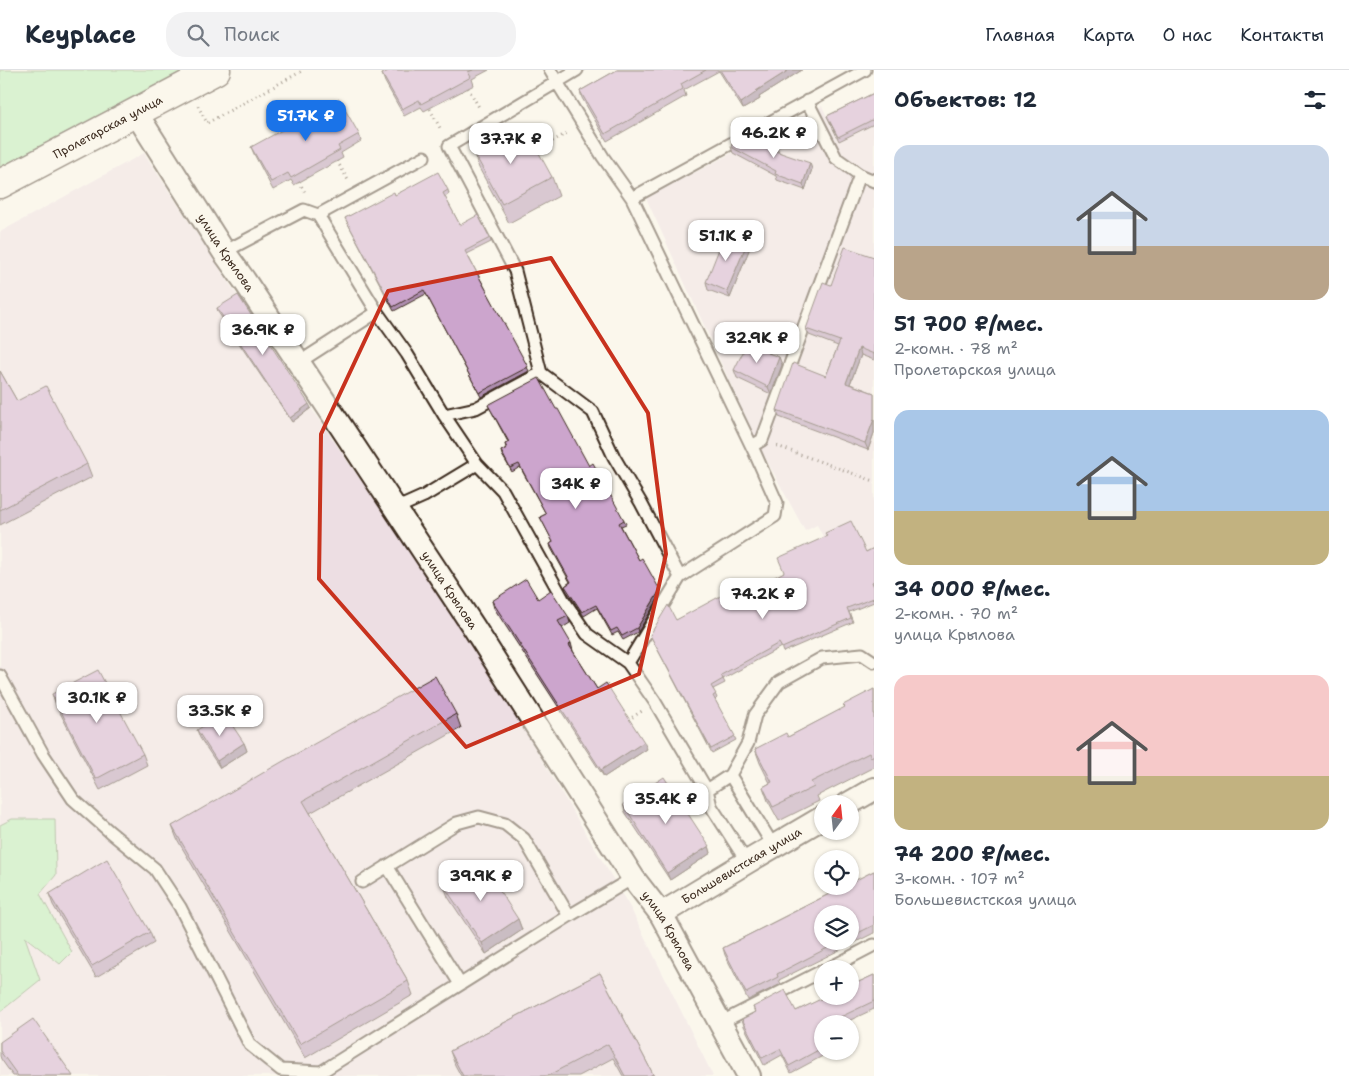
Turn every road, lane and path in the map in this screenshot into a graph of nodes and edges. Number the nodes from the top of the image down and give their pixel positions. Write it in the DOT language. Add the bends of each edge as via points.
graph roads {
  1 [pos="216,70"];
  2 [pos="304,70"];
  3 [pos="550,70"];
  4 [pos="577,70"];
  5 [pos="865,70"];
  6 [pos="557,82"];
  7 [pos="186,86"];
  8 [pos="468,88"];
  9 [pos="807,102"];
  10 [pos="430,109"];
  11 [pos="136,113"];
  12 [pos="488,123"];
  13 [pos="584,124"];
  14 [pos="449,146"];
  15 [pos="534,152"];
  16 [pos="424,157"];
  17 [pos="860,175"];
  18 [pos="874,180"];
  19 [pos="0,184"];
  20 [pos="632,198"];
  21 [pos="318,215"];
  22 [pos="224,252"];
  23 [pos="377,312"];
  24 [pos="298,363"];
  25 [pos="541,373"];
  26 [pos="444,415"];
  27 [pos="757,443"];
  28 [pos="477,464"];
  29 [pos="874,482"];
  30 [pos="395,508"];
  31 [pos="680,577"];
  32 [pos="874,662"];
  33 [pos="628,663"];
  34 [pos="0,676"];
  35 [pos="730,775"];
  36 [pos="874,789"];
  37 [pos="707,790"];
  38 [pos="859,798"];
  39 [pos="814,823"];
  40 [pos="774,847"];
  41 [pos="747,862"];
  42 [pos="387,866"];
  43 [pos="633,878"];
  44 [pos="362,882"];
  45 [pos="661,914"];
  46 [pos="569,916"];
  47 [pos="874,946"];
  48 [pos="846,960"];
  49 [pos="814,975"];
  50 [pos="460,984"];
  51 [pos="720,1023"];
  52 [pos="749,1076"];
  1 -- 7 [label="street, Пролетарская улица"];
  2 -- 7 [label="path" via="207,123"];
  3 -- 6 [label="lane"];
  4 -- 6 [label="lane"];
  5 -- 9 [label="lane"];
  6 -- 12 [label="lane"];
  6 -- 13 [label="lane"];
  7 -- 11 [label="street, Пролетарская улица"];
  8 -- 12 [label="path"];
  9 -- 17 [label="lane" via="836,158"];
  9 -- 20 [label="lane"];
  10 -- 14 [label="path"];
  11 -- 19 [label="street, Пролетарская улица"];
  11 -- 22 [label="street, улица Крылова"];
  12 -- 14 [label="lane"];
  13 -- 15 [label="path"];
  13 -- 20 [label="lane"];
  14 -- 25 [label="lane" via="515,271"];
  16 -- 21 [label="lane"];
  17 -- 18 [label="lane"];
  17 -- 27 [label="lane"];
  20 -- 27 [label="lane"];
  21 -- 22 [label="lane" via="304,210"];
  21 -- 23 [label="lane"];
  22 -- 24 [label="street, улица Крылова"];
  23 -- 24 [label="lane"];
  23 -- 26 [label="lane"];
  24 -- 30 [label="street, улица Крылова"];
  25 -- 26 [label="lane" via="476,408"];
  25 -- 31 [label="lane" via="593,412"];
  26 -- 28 [label="lane"];
  27 -- 29 [label="path"];
  27 -- 31 [label="lane" via="777,503 774,516"];
  28 -- 30 [label="lane" via="424,496"];
  28 -- 33 [label="lane" via="503,491 563,599 587,634"];
  30 -- 43 [label="street, улица Крылова"];
  31 -- 33 [label="lane"];
  32 -- 35 [label="lane" via="862,654 822,658 779,682 755,715 748,743"];
  33 -- 37 [label="lane"];
  34 -- 50 [label="lane" via="43,754 73,799 155,868 180,907 250,1045 282,1070 321,1072"];
  35 -- 37 [label="lane"];
  35 -- 40 [label="lane"];
  36 -- 38 [label="street"];
  37 -- 41 [label="lane" via="711,806"];
  39 -- 40 [label="street, Большевистская улица"];
  40 -- 41 [label="street, Большевистская улица"];
  41 -- 45 [label="street, Большевистская улица"];
  42 -- 44 [label="lane"];
  42 -- 46 [label="lane" via="457,823 479,818 506,824 524,839"];
  42 -- 50 [label="lane"];
  43 -- 45 [label="street, улица Крылова"];
  43 -- 46 [label="lane"];
  45 -- 51 [label="street, улица Крылова"];
  46 -- 50 [label="lane"];
  47 -- 48 [label="lane"];
  49 -- 51 [label="lane"];
  51 -- 52 [label="street, улица Крылова"];
}
